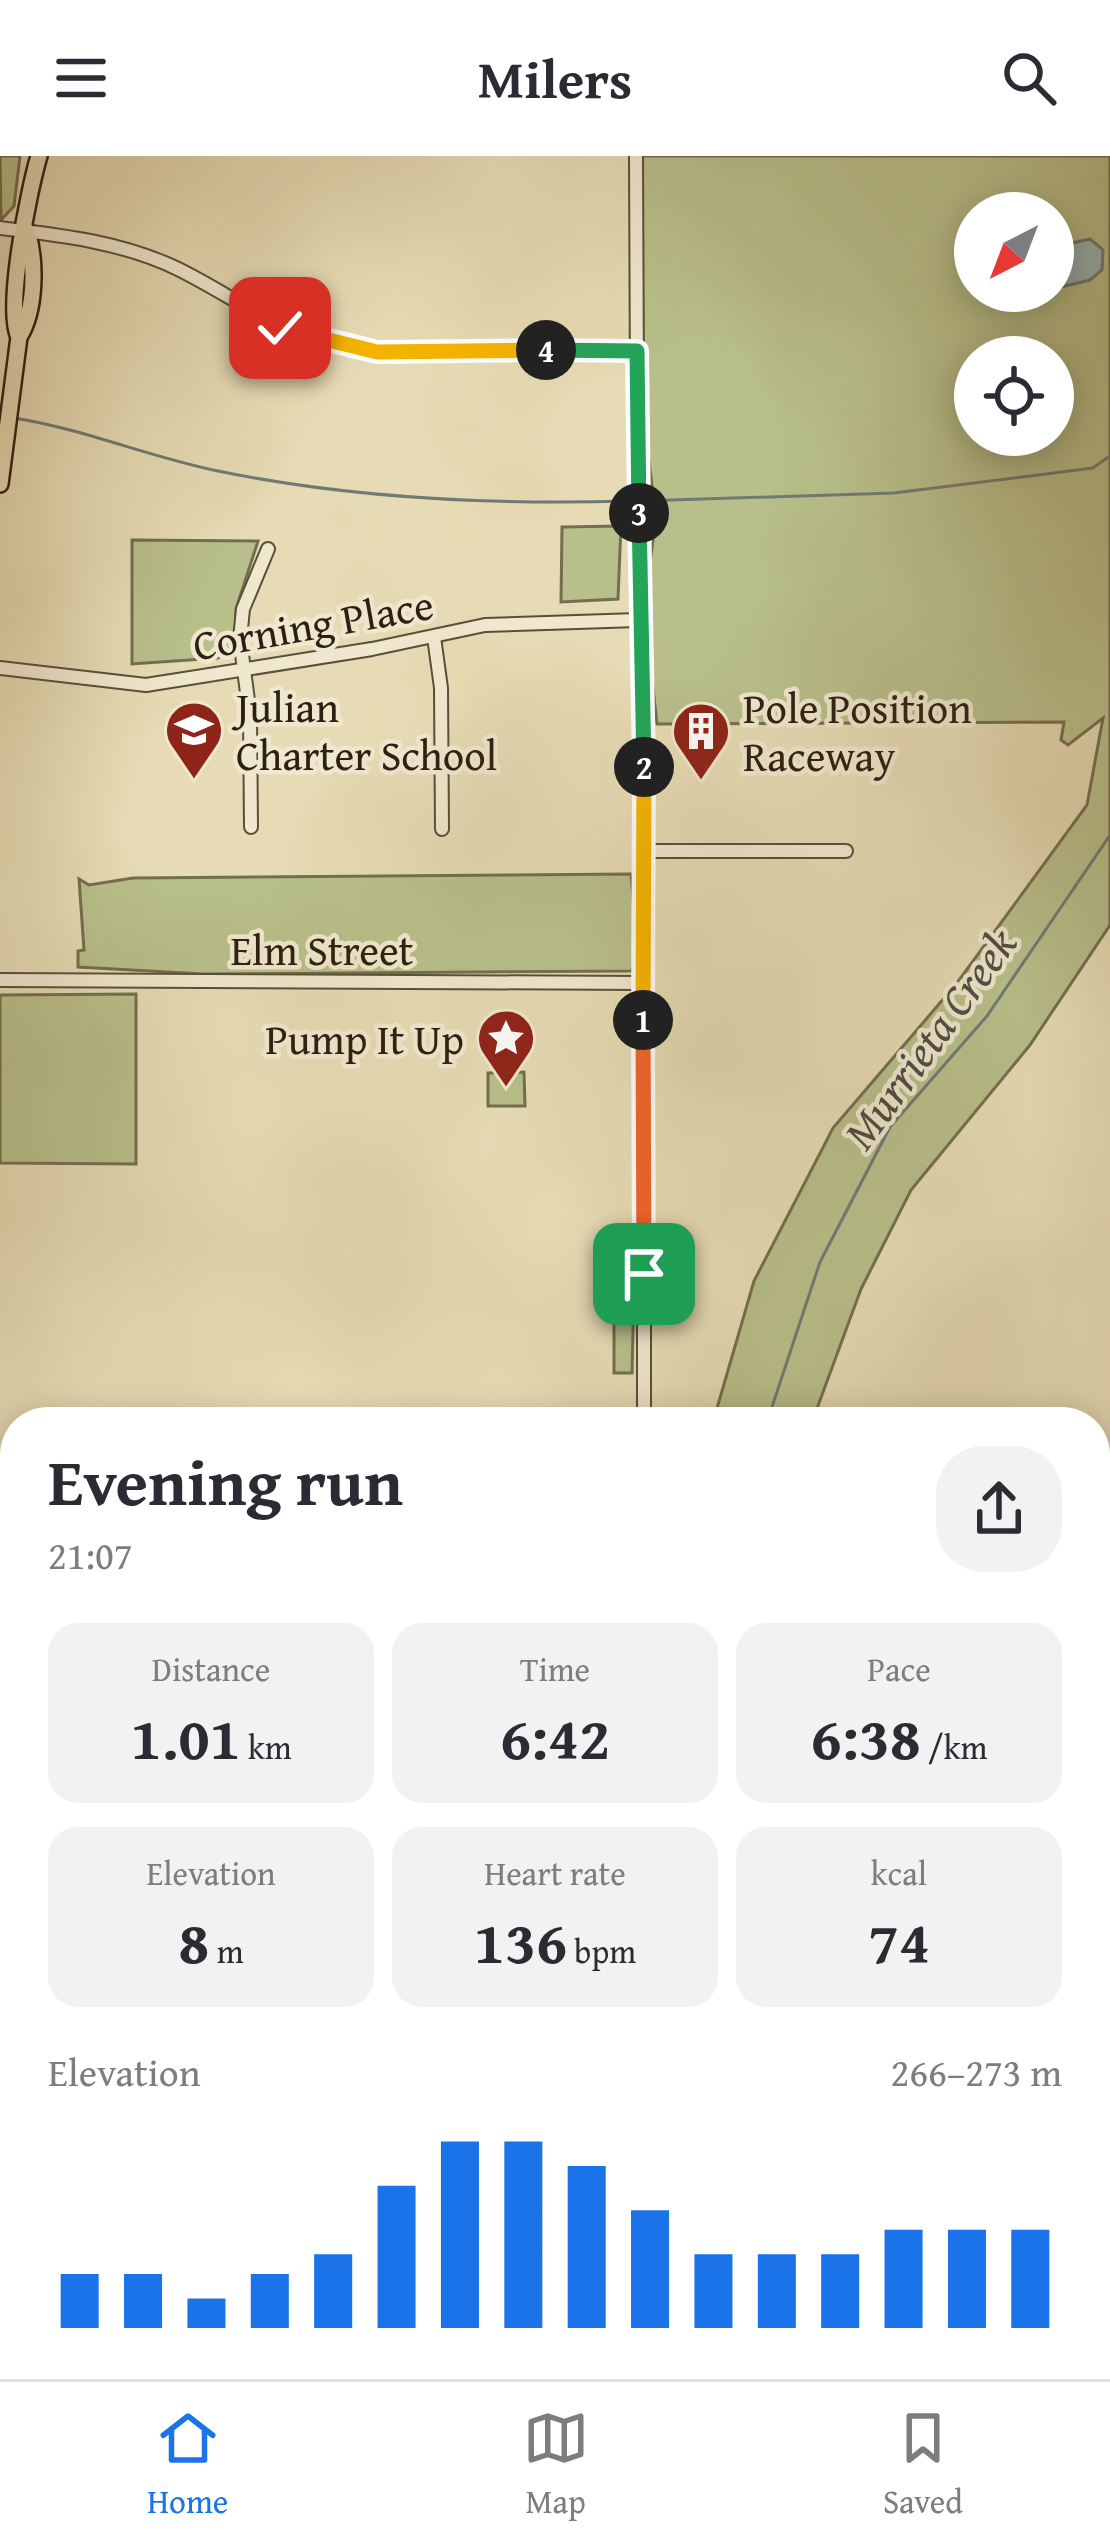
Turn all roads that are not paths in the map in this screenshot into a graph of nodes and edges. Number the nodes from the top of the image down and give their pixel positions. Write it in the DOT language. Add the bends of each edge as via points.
graph roads {
  1 [pos="636,156"];
  2 [pos="36,161"];
  3 [pos="0,228"];
  4 [pos="27,231"];
  5 [pos="637,351"];
  6 [pos="0,484"];
  7 [pos="268,550"];
  8 [pos="638,620"];
  9 [pos="434,637"];
  10 [pos="0,668"];
  11 [pos="243,672"];
  12 [pos="251,827"];
  13 [pos="442,829"];
  14 [pos="644,850"];
  15 [pos="846,850"];
  16 [pos="0,980"];
  17 [pos="643,983"];
  18 [pos="644,1407"];
  1 -- 5 [label="street"];
  2 -- 4 [label="main road"];
  3 -- 4 [label="street"];
  4 -- 5 [label="street" via="151,258 280,328 344,346"];
  4 -- 6 [label="main road" via="33,252 26,325"];
  5 -- 8 [label="street"];
  7 -- 11 [label="street" via="243,609"];
  8 -- 9 [label="street, Corning Place" via="485,625"];
  8 -- 14 [label="street"];
  9 -- 11 [label="street, Corning Place"];
  9 -- 13 [label="street"];
  10 -- 11 [label="street, Corning Place" via="146,686"];
  11 -- 12 [label="street"];
  14 -- 15 [label="street"];
  14 -- 17 [label="street"];
  16 -- 17 [label="street, Elm Street"];
  17 -- 18 [label="street"];
}
